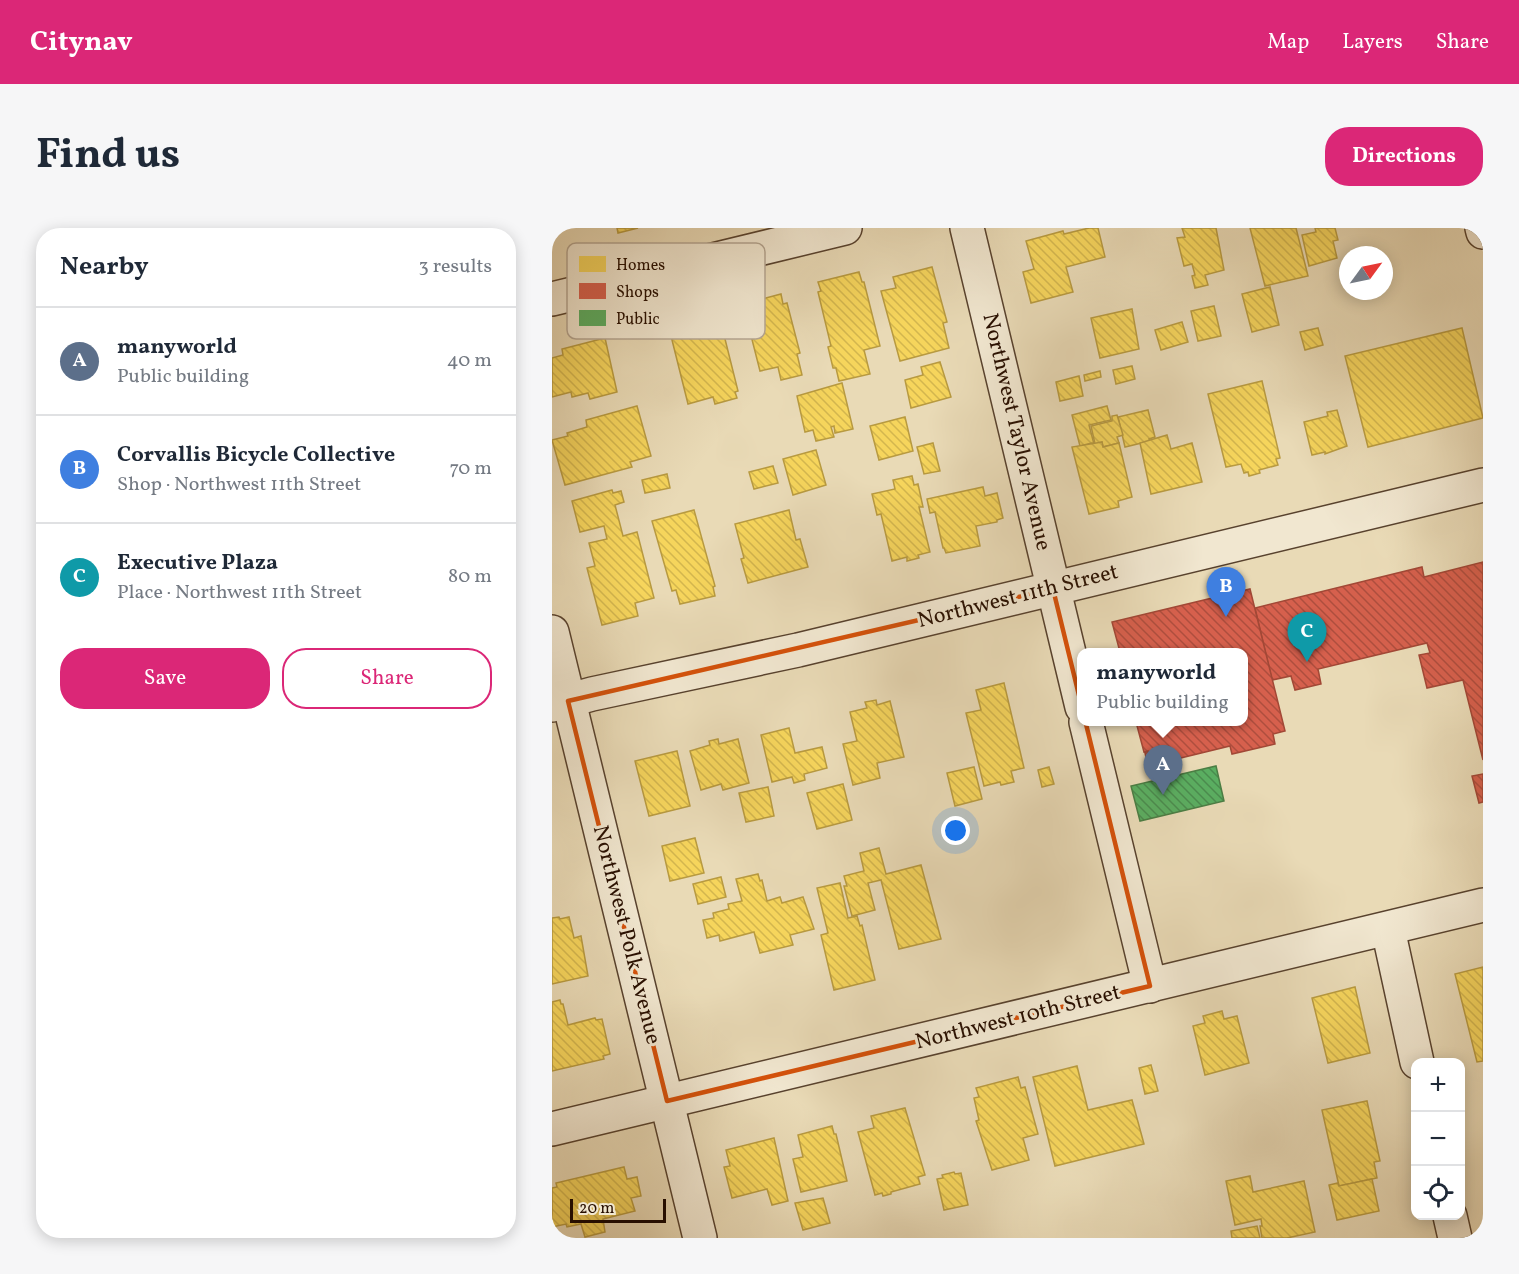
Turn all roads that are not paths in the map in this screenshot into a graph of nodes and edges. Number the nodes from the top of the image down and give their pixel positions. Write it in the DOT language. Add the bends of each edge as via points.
graph roads {
  1 [pos="845,228"];
  2 [pos="967,228"];
  3 [pos="765,247"];
  4 [pos="567,295"];
  5 [pos="552,299"];
  6 [pos="1483,485"];
  7 [pos="1053,589"];
  8 [pos="552,632"];
  9 [pos="1077,686"];
  10 [pos="560,703"];
  11 [pos="1087,726"];
  12 [pos="1483,905"];
  13 [pos="1388,928"];
  14 [pos="1150,986"];
  15 [pos="1416,1058"];
  16 [pos="668,1101"];
  17 [pos="552,1129"];
  18 [pos="1451,1220"];
  19 [pos="700,1238"];
  20 [pos="1455,1238"];
  1 -- 3 [label="street"];
  2 -- 7 [label="street, Northwest Taylor Avenue"];
  4 -- 5 [label="street"];
  6 -- 7 [label="street, Northwest 11th Street"];
  7 -- 9 [label="street, Northwest Taylor Avenue"];
  7 -- 10 [label="street, Northwest 11th Street"];
  8 -- 10 [label="street, Northwest Polk Avenue"];
  10 -- 16 [label="street, Northwest Polk Avenue"];
  11 -- 14 [label="street"];
  12 -- 13 [label="street, Northwest 10th Street"];
  13 -- 14 [label="street, Northwest 10th Street"];
  13 -- 15 [label="street"];
  14 -- 16 [label="street, Northwest 10th Street"];
  16 -- 17 [label="street, Northwest 10th Street"];
  16 -- 19 [label="street, Northwest Polk Avenue"];
  18 -- 20 [label="street"];
}
